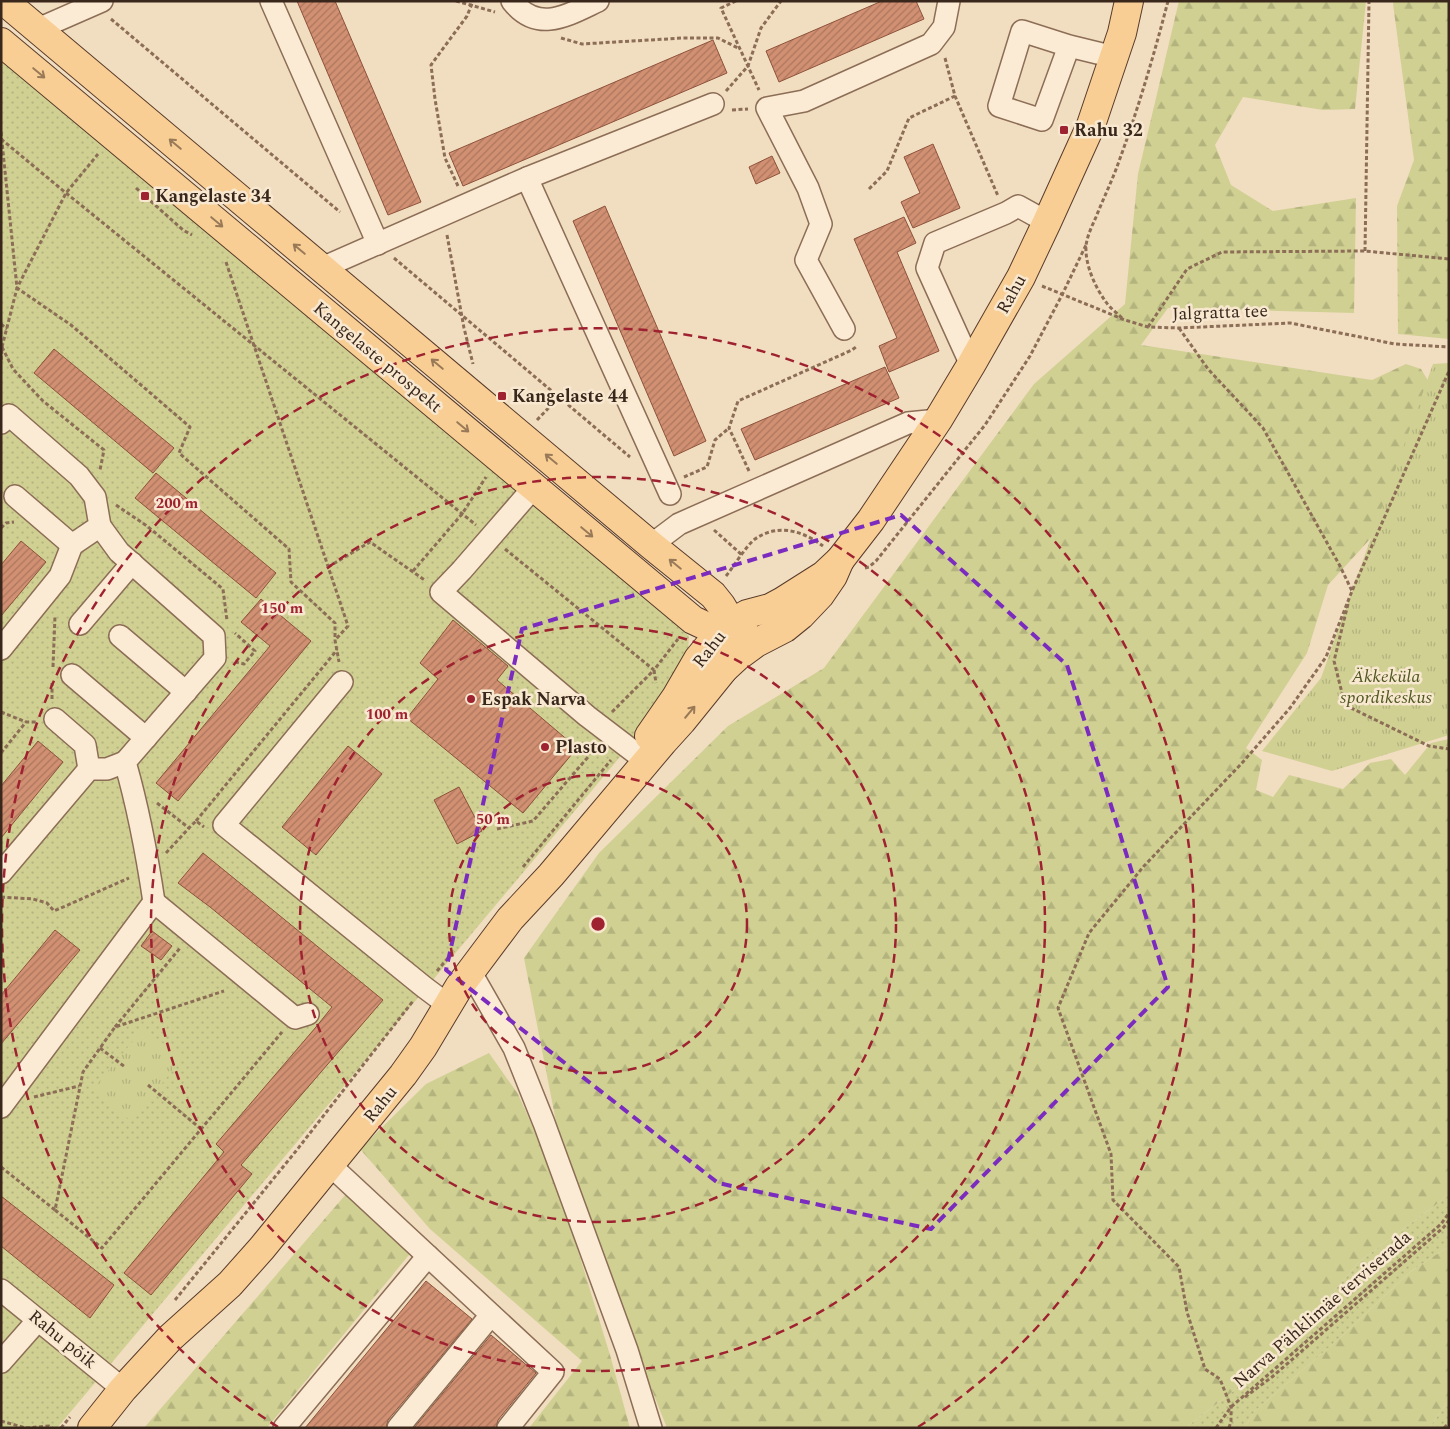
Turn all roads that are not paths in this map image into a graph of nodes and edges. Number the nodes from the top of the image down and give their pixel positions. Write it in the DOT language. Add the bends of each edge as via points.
graph roads {
  1 [pos="4,1"];
  2 [pos="102,1"];
  3 [pos="271,1"];
  4 [pos="598,1"];
  5 [pos="949,1"];
  6 [pos="1129,1"];
  7 [pos="69,8"];
  8 [pos="527,12"];
  9 [pos="38,29"];
  10 [pos="1,42"];
  11 [pos="1069,46"];
  12 [pos="1114,57"];
  13 [pos="713,104"];
  14 [pos="527,178"];
  15 [pos="1048,222"];
  16 [pos="378,244"];
  17 [pos="322,268"];
  18 [pos="844,329"];
  19 [pos="971,365"];
  20 [pos="5,419"];
  21 [pos="938,420"];
  22 [pos="534,487"];
  23 [pos="667,489"];
  24 [pos="15,496"];
  25 [pos="100,526"];
  26 [pos="72,545"];
  27 [pos="651,545"];
  28 [pos="840,560"];
  29 [pos="132,563"];
  30 [pos="796,592"];
  31 [pos="713,594"];
  32 [pos="693,620"];
  33 [pos="80,624"];
  34 [pos="727,630"];
  35 [pos="770,635"];
  36 [pos="120,636"];
  37 [pos="1,649"];
  38 [pos="698,659"];
  39 [pos="724,669"];
  40 [pos="59,675"];
  41 [pos="342,682"];
  42 [pos="186,692"];
  43 [pos="55,719"];
  44 [pos="146,738"];
  45 [pos="125,762"];
  46 [pos="646,762"];
  47 [pos="89,769"];
  48 [pos="1,873"];
  49 [pos="154,902"];
  50 [pos="462,961"];
  51 [pos="448,1005"];
  52 [pos="301,1016"];
  53 [pos="1,1107"];
  54 [pos="330,1165"];
  55 [pos="428,1256"];
  56 [pos="1,1290"];
  57 [pos="491,1315"];
  58 [pos="38,1320"];
  59 [pos="1,1362"];
  60 [pos="123,1389"];
  61 [pos="82,1421"];
  62 [pos="284,1428"];
  63 [pos="398,1428"];
  64 [pos="508,1428"];
  65 [pos="651,1428"];
  1 -- 9 [label="main road, Kangelaste prospekt"];
  2 -- 7 [label="street"];
  3 -- 16 [label="street"];
  4 -- 8 [label="street" via="556,20"];
  5 -- 18 [label="street" via="944,27 930,44 804,101 767,108 808,188 821,224 806,260"];
  6 -- 12 [label="main road, Rahu"];
  7 -- 9 [label="street"];
  17 -- 9 [label="main road, Kangelaste prospekt, one-way"];
  10 -- 22 [label="main road, Kangelaste prospekt, one-way"];
  11 -- 12 [label="street"];
  12 -- 15 [label="main road, Rahu" via="1091,125"];
  13 -- 14 [label="street"];
  14 -- 16 [label="street"];
  14 -- 23 [label="street"];
  15 -- 19 [label="main road, Rahu"];
  15 -- 19 [label="street" via="1018,206 935,242 927,268"];
  16 -- 17 [label="street"];
  27 -- 17 [label="main road, Kangelaste prospekt, one-way"];
  19 -- 21 [label="main road, Rahu"];
  20 -- 25 [label="street" via="79,476 95,497"];
  21 -- 27 [label="street" via="908,423 679,524"];
  21 -- 28 [label="main road, Rahu"];
  22 -- 32 [label="main road, Kangelaste prospekt, one-way"];
  22 -- 46 [label="street" via="441,592"];
  24 -- 26 [label="street"];
  25 -- 26 [label="street"];
  25 -- 29 [label="street" via="119,552"];
  26 -- 37 [label="street" via="60,576"];
  31 -- 27 [label="main road, Kangelaste prospekt, one-way"];
  28 -- 30 [label="main road, Rahu" via="824,575"];
  28 -- 35 [label="main road, Rahu" via="820,595 785,628"];
  29 -- 33 [label="street"];
  29 -- 42 [label="street" via="214,636 215,658"];
  30 -- 31 [label="main road" via="778,598 754,600 730,600"];
  30 -- 34 [label="main road, Rahu" via="770,608 747,614"];
  31 -- 34 [label="main road" via="726,615"];
  32 -- 34 [label="main road, Kangelaste prospekt" via="707,627"];
  32 -- 38 [label="main road" via="699,638"];
  34 -- 35 [label="main road, Kangelaste prospekt" via="762,637"];
  34 -- 38 [label="main road, Rahu"];
  34 -- 39 [label="main road" via="732,644"];
  35 -- 39 [label="main road, Rahu"];
  36 -- 42 [label="street"];
  38 -- 46 [label="main road, Rahu" via="650,735 645,745"];
  46 -- 39 [label="main road, Rahu, one-way"];
  40 -- 44 [label="street"];
  41 -- 51 [label="street" via="224,825"];
  42 -- 44 [label="street"];
  43 -- 47 [label="street" via="85,745"];
  44 -- 45 [label="street"];
  45 -- 47 [label="street" via="107,769"];
  45 -- 49 [label="street" via="150,870"];
  46 -- 50 [label="main road, Rahu" via="551,875 510,919"];
  47 -- 48 [label="street"];
  49 -- 52 [label="street"];
  49 -- 53 [label="street"];
  50 -- 51 [label="main road, Rahu"];
  50 -- 65 [label="street" via="514,1048 627,1350"];
  51 -- 54 [label="main road, Rahu" via="403,1075"];
  54 -- 55 [label="street"];
  54 -- 60 [label="main road, Rahu" via="230,1284 170,1338"];
  55 -- 57 [label="street"];
  55 -- 62 [label="street"];
  56 -- 58 [label="street, Rahu põik"];
  57 -- 63 [label="street"];
  57 -- 64 [label="street" via="553,1372"];
  58 -- 59 [label="street"];
  58 -- 60 [label="street, Rahu põik"];
  60 -- 61 [label="main road, Rahu"];
}
